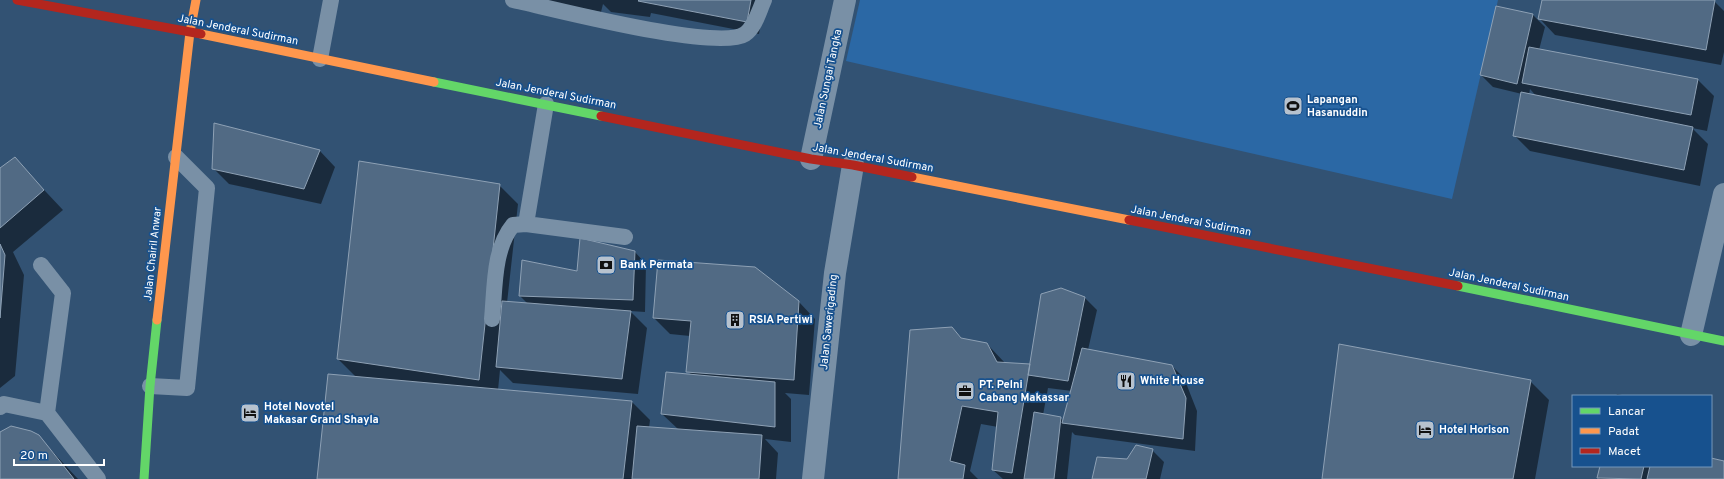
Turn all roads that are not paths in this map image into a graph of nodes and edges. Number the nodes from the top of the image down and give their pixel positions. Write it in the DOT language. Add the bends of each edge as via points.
graph roads {
  1 [pos="17,0"];
  2 [pos="196,0"];
  3 [pos="331,0"];
  4 [pos="513,0"];
  5 [pos="764,0"];
  6 [pos="845,0"];
  7 [pos="190,32"];
  8 [pos="320,59"];
  9 [pos="546,104"];
  10 [pos="176,157"];
  11 [pos="810,159"];
  12 [pos="853,165"];
  13 [pos="1724,194"];
  14 [pos="526,224"];
  15 [pos="625,237"];
  16 [pos="40,265"];
  17 [pos="492,319"];
  18 [pos="1691,335"];
  19 [pos="1724,341"];
  20 [pos="150,386"];
  21 [pos="0,407"];
  22 [pos="46,413"];
  23 [pos="98,479"];
  24 [pos="144,479"];
  25 [pos="812,479"];
  1 -- 7 [label="main road, Jalan Jenderal Sudirman"];
  2 -- 7 [label="main road, Jalan Chairil Anwar"];
  3 -- 8 [label="lane"];
  4 -- 5 [label="lane" via="629,26 725,40 744,35 756,20"];
  6 -- 11 [label="street, Jalan Sungai Tangka"];
  7 -- 8 [label="main road, Jalan Jenderal Sudirman"];
  7 -- 10 [label="main road, Jalan Chairil Anwar"];
  8 -- 9 [label="main road, Jalan Jenderal Sudirman"];
  9 -- 11 [label="main road, Jalan Jenderal Sudirman"];
  9 -- 14 [label="lane"];
  10 -- 20 [label="main road, Jalan Chairil Anwar"];
  10 -- 20 [label="lane" via="207,188 187,388"];
  11 -- 12 [label="main road, Jalan Jenderal Sudirman"];
  12 -- 18 [label="main road, Jalan Jenderal Sudirman"];
  12 -- 25 [label="street, Jalan Sawerigading" via="835,273"];
  13 -- 18 [label="street"];
  14 -- 15 [label="lane"];
  14 -- 17 [label="lane" via="513,225 507,232 499,256"];
  16 -- 22 [label="lane" via="63,293"];
  18 -- 19 [label="main road, Jalan Jenderal Sudirman"];
  20 -- 24 [label="main road, Jalan Chairil Anwar"];
  21 -- 22 [label="lane" via="4,404"];
  22 -- 23 [label="lane"];
}
